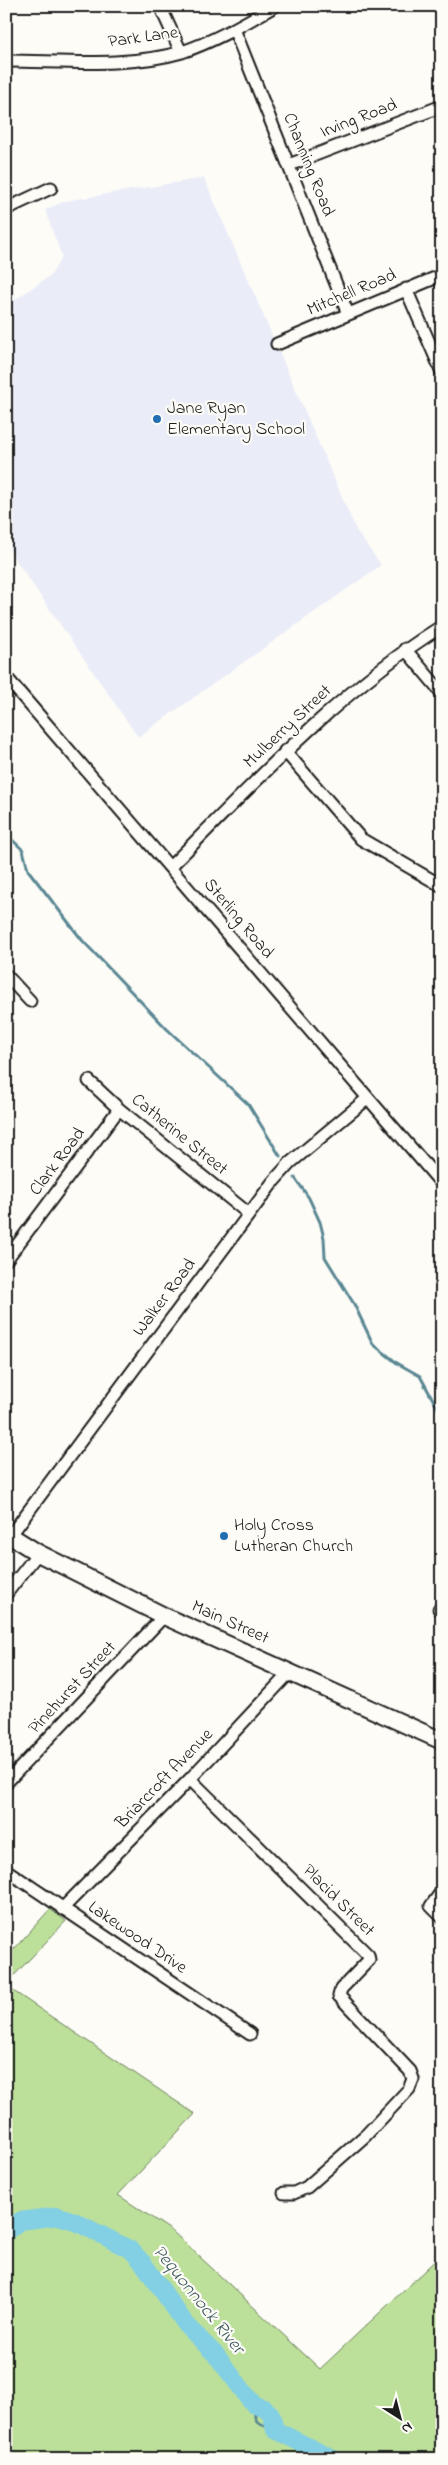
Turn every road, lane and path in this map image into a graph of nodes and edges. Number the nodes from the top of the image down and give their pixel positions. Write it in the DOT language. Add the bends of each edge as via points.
graph roads {
  1 [pos="160,6"];
  2 [pos="275,6"];
  3 [pos="234,29"];
  4 [pos="181,52"];
  5 [pos="6,61"];
  6 [pos="442,106"];
  7 [pos="290,165"];
  8 [pos="50,188"];
  9 [pos="6,209"];
  10 [pos="442,275"];
  11 [pos="406,289"];
  12 [pos="348,314"];
  13 [pos="277,344"];
  14 [pos="442,372"];
  15 [pos="442,626"];
  16 [pos="404,649"];
  17 [pos="6,677"];
  18 [pos="442,693"];
  19 [pos="285,751"];
  20 [pos="170,867"];
  21 [pos="442,886"];
  22 [pos="6,975"];
  23 [pos="30,1001"];
  24 [pos="89,1081"];
  25 [pos="368,1098"];
  26 [pos="119,1109"];
  27 [pos="442,1184"];
  28 [pos="249,1214"];
  29 [pos="6,1260"];
  30 [pos="8,1534"];
  31 [pos="38,1553"];
  32 [pos="6,1594"];
  33 [pos="164,1616"];
  34 [pos="291,1672"];
  35 [pos="442,1741"];
  36 [pos="190,1779"];
  37 [pos="6,1783"];
  38 [pos="6,1870"];
  39 [pos="442,1891"];
  40 [pos="62,1909"];
  41 [pos="442,1917"];
  42 [pos="250,2034"];
  43 [pos="284,2192"];
  1 -- 4 [label="street"];
  2 -- 3 [label="street, Park Lane"];
  3 -- 4 [label="street, Park Lane"];
  3 -- 7 [label="street, Channing Road"];
  4 -- 5 [label="street, Park Lane" via="117,61"];
  6 -- 7 [label="street, Irving Road"];
  7 -- 12 [label="street, Channing Road"];
  8 -- 9 [label="street"];
  10 -- 11 [label="street, Mitchell Road"];
  11 -- 12 [label="street, Mitchell Road"];
  11 -- 14 [label="street"];
  12 -- 13 [label="street, Mitchell Road"];
  15 -- 16 [label="street, Mulberry Street"];
  16 -- 18 [label="street"];
  16 -- 19 [label="street, Mulberry Street"];
  17 -- 20 [label="street, Sterling Road"];
  19 -- 20 [label="street, Mulberry Street"];
  19 -- 21 [label="street" via="360,839"];
  20 -- 25 [label="street, Sterling Road"];
  22 -- 23 [label="street"];
  24 -- 26 [label="street, Catherine Street"];
  25 -- 27 [label="street, Sterling Road"];
  25 -- 28 [label="street, Walker Road" via="290,1163"];
  26 -- 28 [label="street, Catherine Street"];
  26 -- 29 [label="street, Clark Road"];
  28 -- 30 [label="street, Walker Road"];
  30 -- 31 [label="main road, Main Street"];
  31 -- 32 [label="street"];
  31 -- 33 [label="main road, Main Street"];
  33 -- 34 [label="main road, Main Street"];
  33 -- 37 [label="street, Pinehurst Street"];
  34 -- 35 [label="main road, Main Street"];
  34 -- 36 [label="street, Briarcroft Avenue"];
  36 -- 40 [label="street, Briarcroft Avenue"];
  36 -- 43 [label="street, Placid Street" via="368,1955 368,1960 340,1989 339,1996 410,2071 413,2079 409,2089 366,2135 307,2187 294,2193"];
  38 -- 40 [label="street, Lakewood Drive"];
  39 -- 41 [label="street" via="431,1906"];
  40 -- 42 [label="street, Lakewood Drive"];
}
